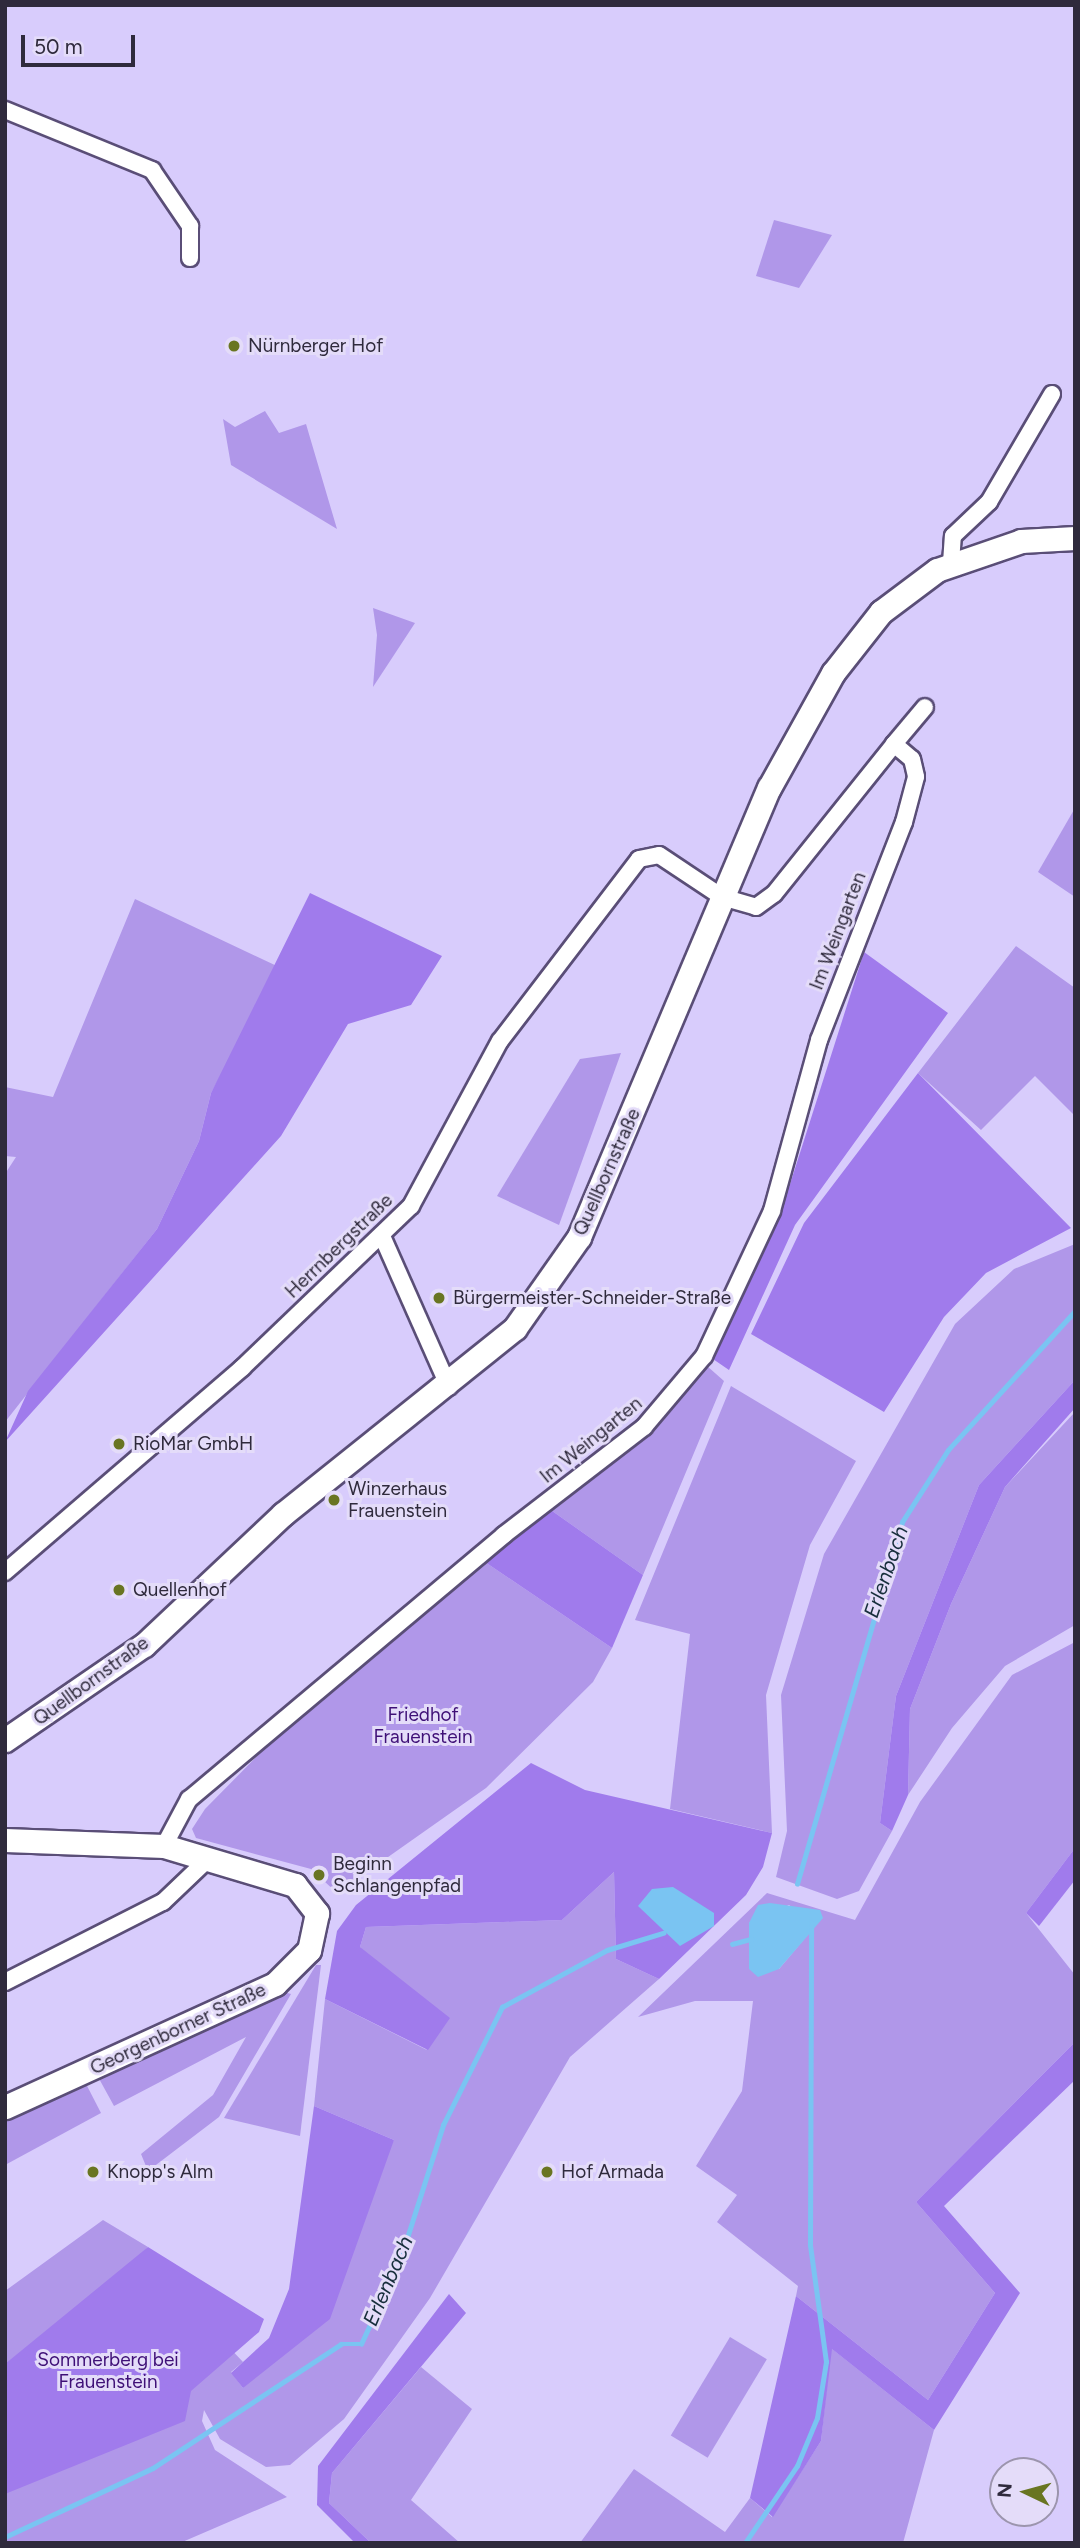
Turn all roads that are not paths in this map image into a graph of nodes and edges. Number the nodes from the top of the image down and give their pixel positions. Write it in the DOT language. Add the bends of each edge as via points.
graph roads {
  1 [pos="5,110"];
  2 [pos="191,258"];
  3 [pos="1052,394"];
  4 [pos="1075,538"];
  5 [pos="951,563"];
  6 [pos="925,707"];
  7 [pos="894,744"];
  8 [pos="722,897"];
  9 [pos="382,1236"];
  10 [pos="449,1387"];
  11 [pos="5,1572"];
  12 [pos="5,1740"];
  13 [pos="5,1840"];
  14 [pos="164,1846"];
  15 [pos="208,1859"];
  16 [pos="5,1982"];
  17 [pos="5,2107"];
  1 -- 2 [label="street" via="152,170 190,226"];
  3 -- 5 [label="street" via="989,502 953,536"];
  4 -- 5 [label="main road, Quellbornstraße" via="1021,541"];
  5 -- 8 [label="main road, Quellbornstraße" via="897,598 833,673 782,760"];
  6 -- 7 [label="street"];
  7 -- 8 [label="street" via="766,903 741,905"];
  7 -- 14 [label="street, Im Weingarten" via="914,763 904,822 819,1040 767,1224 704,1356 644,1427 504,1535 189,1799"];
  8 -- 9 [label="street, Herrnbergstraße" via="659,855 639,859 500,1041 411,1206"];
  8 -- 10 [label="main road, Quellbornstraße" via="579,1237 530,1311"];
  9 -- 10 [label="street"];
  9 -- 11 [label="street, Herrnbergstraße" via="242,1368"];
  10 -- 12 [label="main road, Quellbornstraße" via="283,1514 123,1662"];
  13 -- 14 [label="main road, Georgenborner Straße"];
  14 -- 15 [label="main road, Georgenborner Straße"];
  15 -- 16 [label="street" via="163,1902"];
  15 -- 17 [label="main road, Georgenborner Straße" via="307,1894 317,1923 304,1959 264,1990"];
}
